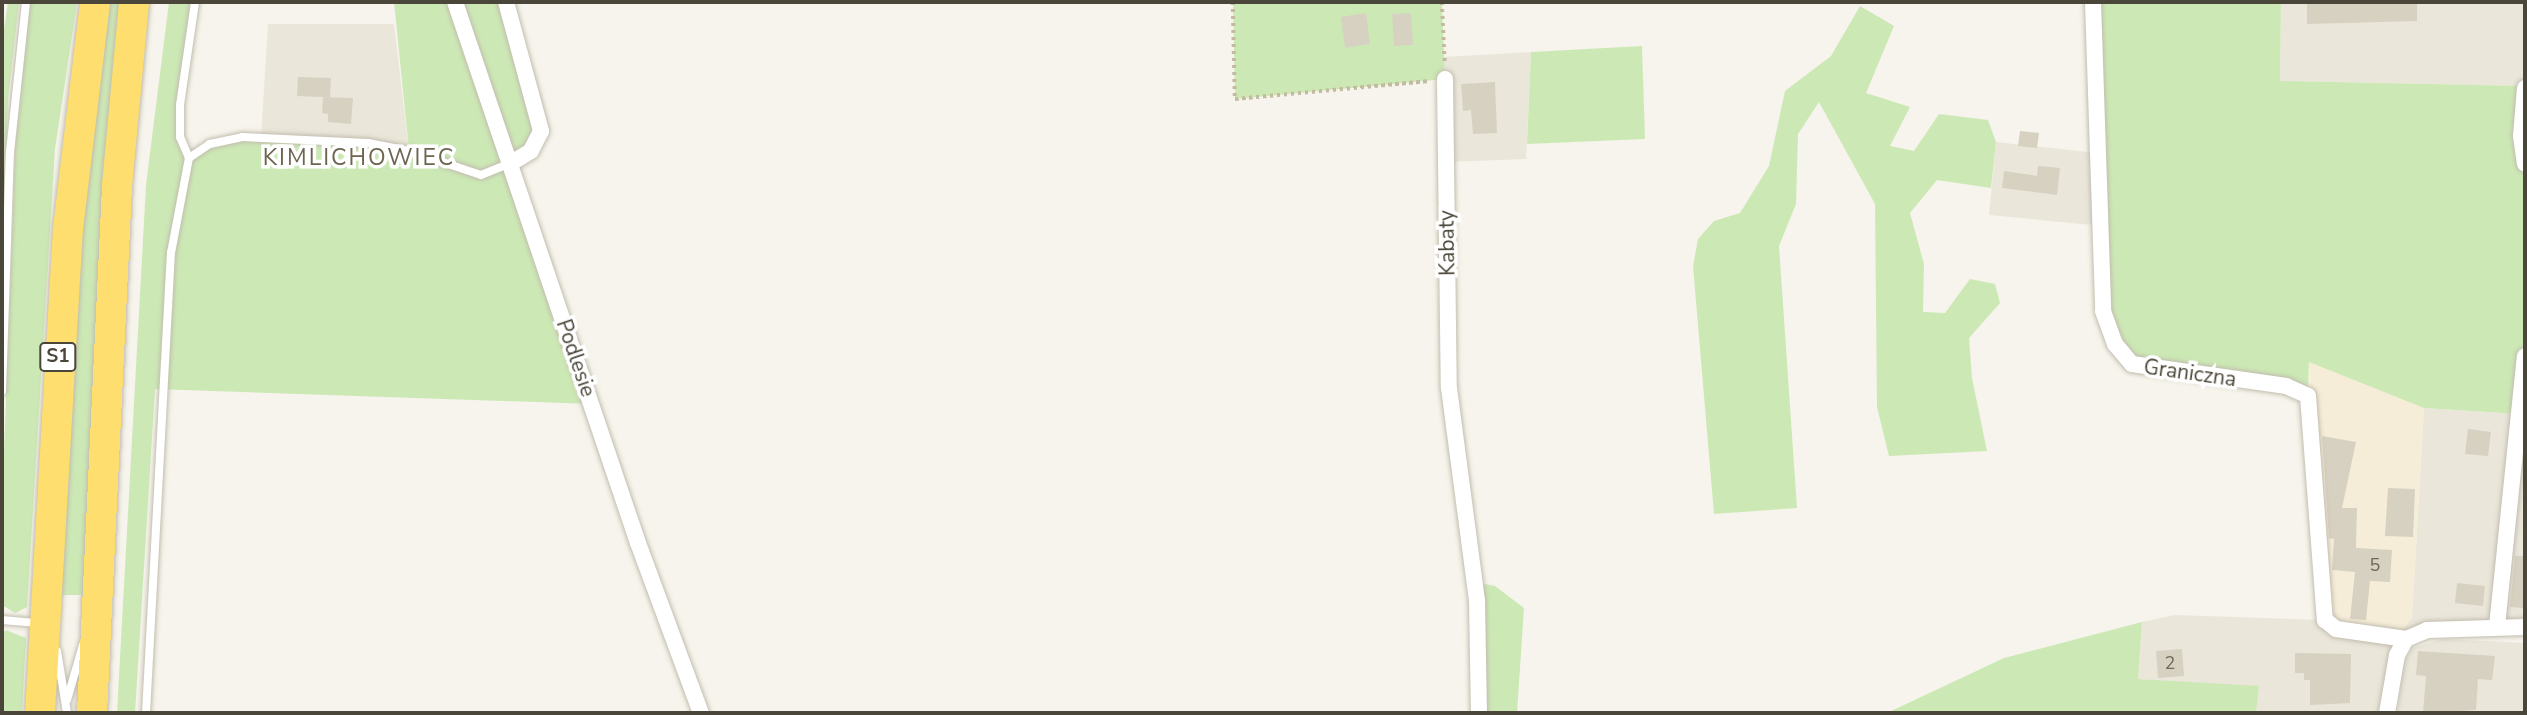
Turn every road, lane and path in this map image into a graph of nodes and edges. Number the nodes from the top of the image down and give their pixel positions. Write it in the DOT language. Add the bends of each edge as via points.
graph roads {
  1 [pos="26,2"];
  2 [pos="95,2"];
  3 [pos="134,2"];
  4 [pos="195,2"];
  5 [pos="455,2"];
  6 [pos="506,2"];
  7 [pos="1233,2"];
  8 [pos="1442,2"];
  9 [pos="2093,2"];
  10 [pos="1446,79"];
  11 [pos="2525,89"];
  12 [pos="189,158"];
  13 [pos="510,163"];
  14 [pos="2525,164"];
  15 [pos="2525,356"];
  16 [pos="2,391"];
  17 [pos="2,621"];
  18 [pos="48,623"];
  19 [pos="2497,626"];
  20 [pos="2525,626"];
  21 [pos="2406,639"];
  22 [pos="66,712"];
  23 [pos="146,713"];
  24 [pos="701,713"];
  25 [pos="1479,713"];
  26 [pos="2388,713"];
  1 -- 16 [label="lane" via="10,152"];
  2 -- 18 [label="highway, S1" via="68,229 46,590"];
  3 -- 22 [label="highway, S1" via="117,186 97,596"];
  4 -- 12 [label="lane" via="180,105 180,137"];
  5 -- 13 [label="street, Podlesie"];
  6 -- 13 [label="street" via="541,131 531,151"];
  7 -- 10 [label="path" via="1235,99"];
  8 -- 10 [label="path"];
  9 -- 21 [label="street, Graniczna" via="2103,311 2115,344 2132,365 2286,386 2308,396 2325,620 2336,629"];
  10 -- 25 [label="street, Kabaty" via="1449,388 1477,601"];
  11 -- 14 [label="street" via="2521,136"];
  12 -- 13 [label="lane" via="210,144 242,137 368,143 481,175"];
  12 -- 23 [label="lane" via="172,253"];
  13 -- 24 [label="street, Podlesie" via="638,544"];
  15 -- 19 [label="street"];
  17 -- 18 [label="lane"];
  18 -- 22 [label="highway, S1"];
  19 -- 20 [label="street, Graniczna"];
  19 -- 21 [label="street, Graniczna" via="2427,630"];
  21 -- 26 [label="street" via="2397,655"];
}
